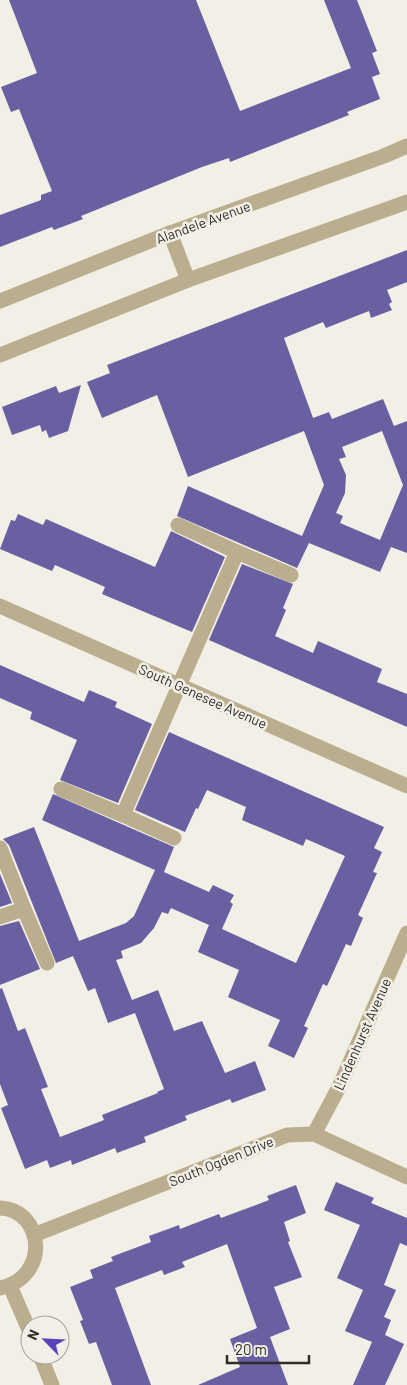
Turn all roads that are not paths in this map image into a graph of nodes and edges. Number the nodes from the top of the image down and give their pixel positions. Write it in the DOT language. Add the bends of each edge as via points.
graph roads {
  1 [pos="407,146"];
  2 [pos="407,202"];
  3 [pos="170,234"];
  4 [pos="188,280"];
  5 [pos="0,301"];
  6 [pos="0,355"];
  7 [pos="178,525"];
  8 [pos="237,552"];
  9 [pos="291,575"];
  10 [pos="0,606"];
  11 [pos="180,686"];
  12 [pos="407,786"];
  13 [pos="60,789"];
  14 [pos="122,815"];
  15 [pos="174,838"];
  16 [pos="0,848"];
  17 [pos="24,909"];
  18 [pos="0,918"];
  19 [pos="407,933"];
  20 [pos="47,963"];
  21 [pos="314,1134"];
  22 [pos="407,1177"];
  23 [pos="0,1208"];
  24 [pos="34,1236"];
  25 [pos="5,1287"];
  26 [pos="21,1315"];
  27 [pos="44,1365"];
  28 [pos="52,1385"];
  1 -- 3 [label="street, Alandele Avenue"];
  2 -- 4 [label="street"];
  3 -- 4 [label="street"];
  3 -- 5 [label="street, Alandele Avenue"];
  4 -- 6 [label="street"];
  7 -- 8 [label="street"];
  8 -- 9 [label="street"];
  8 -- 11 [label="street"];
  10 -- 11 [label="street, South Genesee Avenue"];
  11 -- 12 [label="street, South Genesee Avenue"];
  11 -- 14 [label="street"];
  13 -- 14 [label="street"];
  14 -- 15 [label="street"];
  16 -- 17 [label="street"];
  17 -- 18 [label="street"];
  17 -- 20 [label="street"];
  19 -- 21 [label="street, Lindenhurst Avenue" via="339,1087"];
  21 -- 22 [label="street, South Ogden Drive"];
  21 -- 24 [label="street, South Ogden Drive" via="287,1135"];
  23 -- 24 [label="street" via="26,1220"];
  24 -- 25 [label="street" via="36,1256 31,1268 22,1279"];
  25 -- 26 [label="street"];
  27 -- 28 [label="street"];
}
